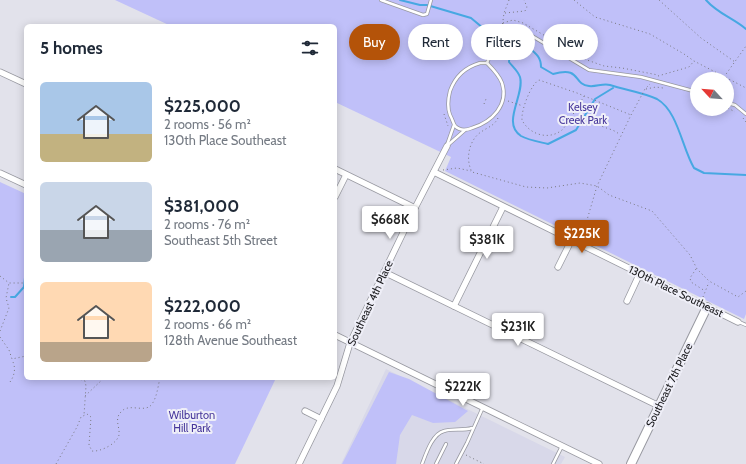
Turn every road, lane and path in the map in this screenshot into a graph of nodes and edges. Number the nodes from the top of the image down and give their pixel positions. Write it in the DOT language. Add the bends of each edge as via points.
graph roads {
  1 [pos="381,0"];
  2 [pos="509,0"];
  3 [pos="524,0"];
  4 [pos="574,0"];
  5 [pos="659,0"];
  6 [pos="431,1"];
  7 [pos="504,13"];
  8 [pos="503,23"];
  9 [pos="746,46"];
  10 [pos="694,61"];
  11 [pos="735,62"];
  12 [pos="487,63"];
  13 [pos="0,72"];
  14 [pos="715,72"];
  15 [pos="728,72"];
  16 [pos="653,81"];
  17 [pos="734,82"];
  18 [pos="24,83"];
  19 [pos="746,88"];
  20 [pos="690,90"];
  21 [pos="584,96"];
  22 [pos="486,99"];
  23 [pos="511,102"];
  24 [pos="598,102"];
  25 [pos="484,104"];
  26 [pos="524,106"];
  27 [pos="734,106"];
  28 [pos="444,109"];
  29 [pos="734,112"];
  30 [pos="500,113"];
  31 [pos="738,114"];
  32 [pos="746,114"];
  33 [pos="631,115"];
  34 [pos="742,117"];
  35 [pos="746,122"];
  36 [pos="454,125"];
  37 [pos="464,130"];
  38 [pos="447,132"];
  39 [pos="621,136"];
  40 [pos="447,146"];
  41 [pos="337,170"];
  42 [pos="441,170"];
  43 [pos="434,172"];
  44 [pos="472,172"];
  45 [pos="0,173"];
  46 [pos="346,175"];
  47 [pos="24,185"];
  48 [pos="597,186"];
  49 [pos="337,193"];
  50 [pos="504,207"];
  51 [pos="415,208"];
  52 [pos="572,240"];
  53 [pos="579,243"];
  54 [pos="558,267"];
  55 [pos="697,269"];
  56 [pos="384,272"];
  57 [pos="640,273"];
  58 [pos="0,276"];
  59 [pos="709,281"];
  60 [pos="9,283"];
  61 [pos="24,283"];
  62 [pos="705,291"];
  63 [pos="746,291"];
  64 [pos="627,301"];
  65 [pos="705,303"];
  66 [pos="454,306"];
  67 [pos="738,322"];
  68 [pos="746,325"];
  69 [pos="0,331"];
  70 [pos="0,336"];
  71 [pos="337,336"];
  72 [pos="350,343"];
  73 [pos="24,356"];
  74 [pos="12,359"];
  75 [pos="82,380"];
  76 [pos="102,380"];
  77 [pos="160,380"];
  78 [pos="10,382"];
  79 [pos="84,396"];
  80 [pos="659,406"];
  81 [pos="483,407"];
  82 [pos="305,411"];
  83 [pos="84,415"];
  84 [pos="321,419"];
  85 [pos="472,428"];
  86 [pos="446,444"];
  87 [pos="562,446"];
  88 [pos="466,455"];
  89 [pos="56,464"];
  90 [pos="299,464"];
  91 [pos="422,464"];
  92 [pos="436,464"];
  93 [pos="456,464"];
  94 [pos="484,464"];
  95 [pos="553,464"];
  96 [pos="598,464"];
  97 [pos="631,464"];
  1 -- 6 [label="lane" via="423,15 427,14"];
  2 -- 7 [label="path"];
  3 -- 7 [label="path" via="527,7 525,11"];
  4 -- 10 [label="path" via="595,17 650,34"];
  5 -- 11 [label="path" via="701,38"];
  7 -- 8 [label="path"];
  8 -- 10 [label="path" via="513,20 523,23 587,60 604,66 658,76 689,67"];
  9 -- 11 [label="path"];
  10 -- 14 [label="path"];
  11 -- 15 [label="path"];
  12 -- 16 [label="lane" via="502,36 513,27 520,28 572,62 589,70"];
  12 -- 36 [label="lane" via="480,63 462,72 453,86 448,105"];
  12 -- 37 [label="lane" via="500,79 503,96 491,120"];
  13 -- 18 [label="street"];
  16 -- 20 [label="lane"];
  16 -- 33 [label="path" via="645,89"];
  17 -- 19 [label="path"];
  21 -- 24 [label="path"];
  21 -- 26 [label="path" via="539,80 532,86"];
  21 -- 26 [label="path" via="564,128 549,136 535,133 527,127 522,120"];
  22 -- 25 [label="path"];
  23 -- 26 [label="path"];
  24 -- 33 [label="path"];
  24 -- 39 [label="path" via="594,113 596,123 602,128 614,130"];
  27 -- 32 [label="lane"];
  28 -- 38 [label="path"];
  29 -- 31 [label="path"];
  30 -- 44 [label="path" via="494,124 480,132 472,143 468,160"];
  33 -- 39 [label="path"];
  34 -- 35 [label="path"];
  36 -- 37 [label="lane"];
  36 -- 40 [label="lane"];
  37 -- 40 [label="lane"];
  39 -- 48 [label="path"];
  40 -- 43 [label="street, Southeast 4th Place"];
  41 -- 46 [label="street"];
  42 -- 44 [label="path" via="457,168"];
  43 -- 50 [label="street, 130th Place Southeast"];
  43 -- 51 [label="street, Southeast 4th Place"];
  44 -- 48 [label="path" via="526,187 548,188 580,183"];
  45 -- 47 [label="street"];
  46 -- 49 [label="street"];
  46 -- 51 [label="street"];
  48 -- 53 [label="path"];
  48 -- 55 [label="path" via="609,195 652,211 690,255"];
  50 -- 52 [label="street, 130th Place Southeast"];
  50 -- 66 [label="street"];
  51 -- 56 [label="street, Southeast 4th Place"];
  52 -- 53 [label="street, 130th Place Southeast"];
  52 -- 54 [label="street"];
  53 -- 57 [label="street, 130th Place Southeast"];
  55 -- 59 [label="path"];
  55 -- 62 [label="path" via="690,278 691,282"];
  56 -- 66 [label="street"];
  56 -- 72 [label="street, Southeast 4th Place"];
  57 -- 64 [label="street"];
  57 -- 65 [label="street, 130th Place Southeast"];
  58 -- 60 [label="path"];
  59 -- 62 [label="path"];
  59 -- 63 [label="path" via="738,297"];
  60 -- 61 [label="path"];
  60 -- 69 [label="path" via="6,298 9,308"];
  62 -- 65 [label="path"];
  65 -- 67 [label="street, 130th Place Southeast"];
  65 -- 80 [label="street, Southeast 7th Place"];
  66 -- 80 [label="street"];
  67 -- 68 [label="lane, 130th Place Southeast"];
  70 -- 74 [label="path"];
  71 -- 72 [label="street"];
  72 -- 81 [label="street"];
  72 -- 84 [label="street, Southeast 4th Place" via="337,386"];
  73 -- 74 [label="path"];
  74 -- 78 [label="path" via="15,365"];
  75 -- 79 [label="path" via="86,386"];
  76 -- 79 [label="path"];
  77 -- 83 [label="path" via="150,406 125,408 119,414 117,422 117,440 98,452 92,451 89,445 91,417"];
  79 -- 83 [label="path"];
  80 -- 97 [label="street, Southeast 7th Place"];
  81 -- 85 [label="lane"];
  81 -- 87 [label="street"];
  82 -- 84 [label="street"];
  83 -- 89 [label="path"];
  84 -- 90 [label="street, Southeast 4th Place"];
  85 -- 91 [label="lane" via="463,431 444,431 436,435"];
  85 -- 93 [label="lane"];
  86 -- 92 [label="lane"];
  87 -- 95 [label="lane"];
  87 -- 96 [label="street"];
  88 -- 94 [label="path"];
}
